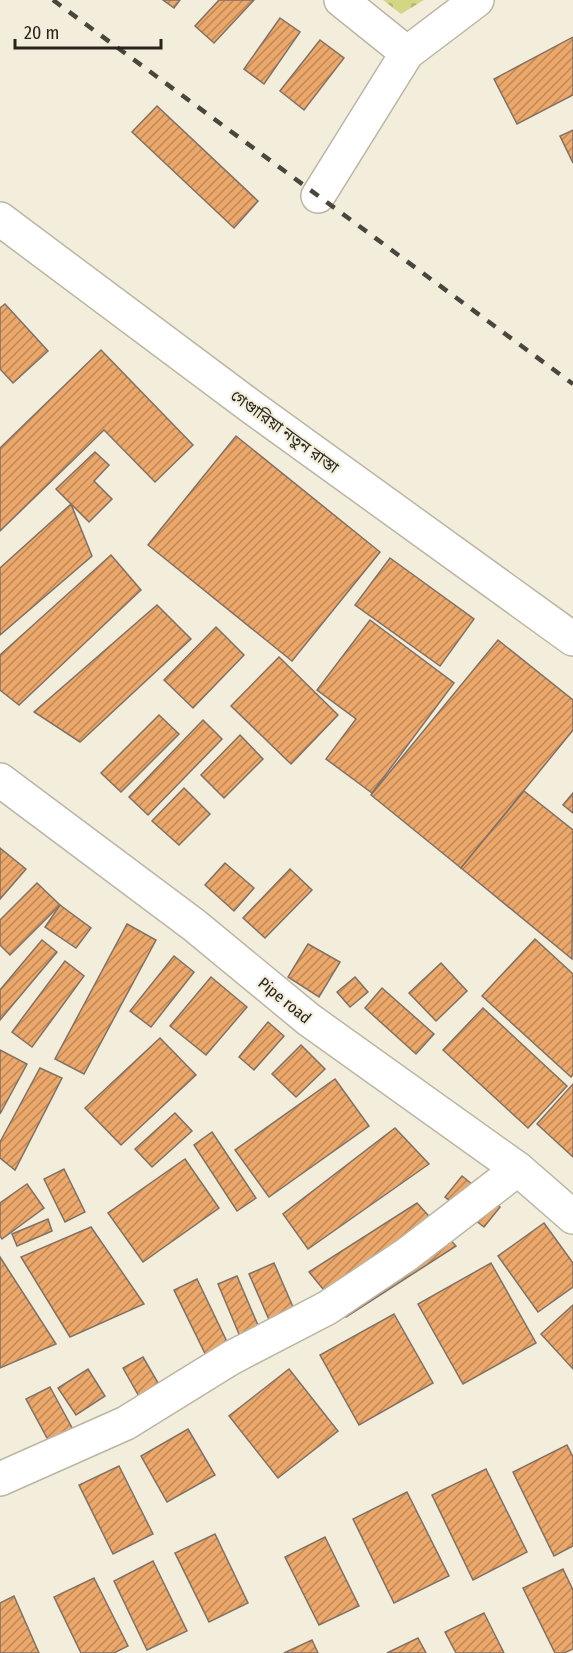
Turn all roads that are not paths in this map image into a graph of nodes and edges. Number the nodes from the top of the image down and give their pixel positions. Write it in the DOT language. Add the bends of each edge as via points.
graph roads {
  1 [pos="341,0"];
  2 [pos="477,0"];
  3 [pos="407,53"];
  4 [pos="318,196"];
  5 [pos="0,219"];
  6 [pos="573,639"];
  7 [pos="0,780"];
  8 [pos="518,1169"];
  9 [pos="573,1216"];
  10 [pos="0,1479"];
  1 -- 3 [label="street"];
  2 -- 3 [label="street"];
  3 -- 4 [label="street"];
  5 -- 6 [label="street, গেণ্ডারিয়া নতুন রাস্তা"];
  7 -- 8 [label="street, Pipe road" via="194,925 308,1019"];
  8 -- 9 [label="street, Pipe road"];
  8 -- 10 [label="street" via="406,1255 327,1308 231,1358 126,1423"];
}
